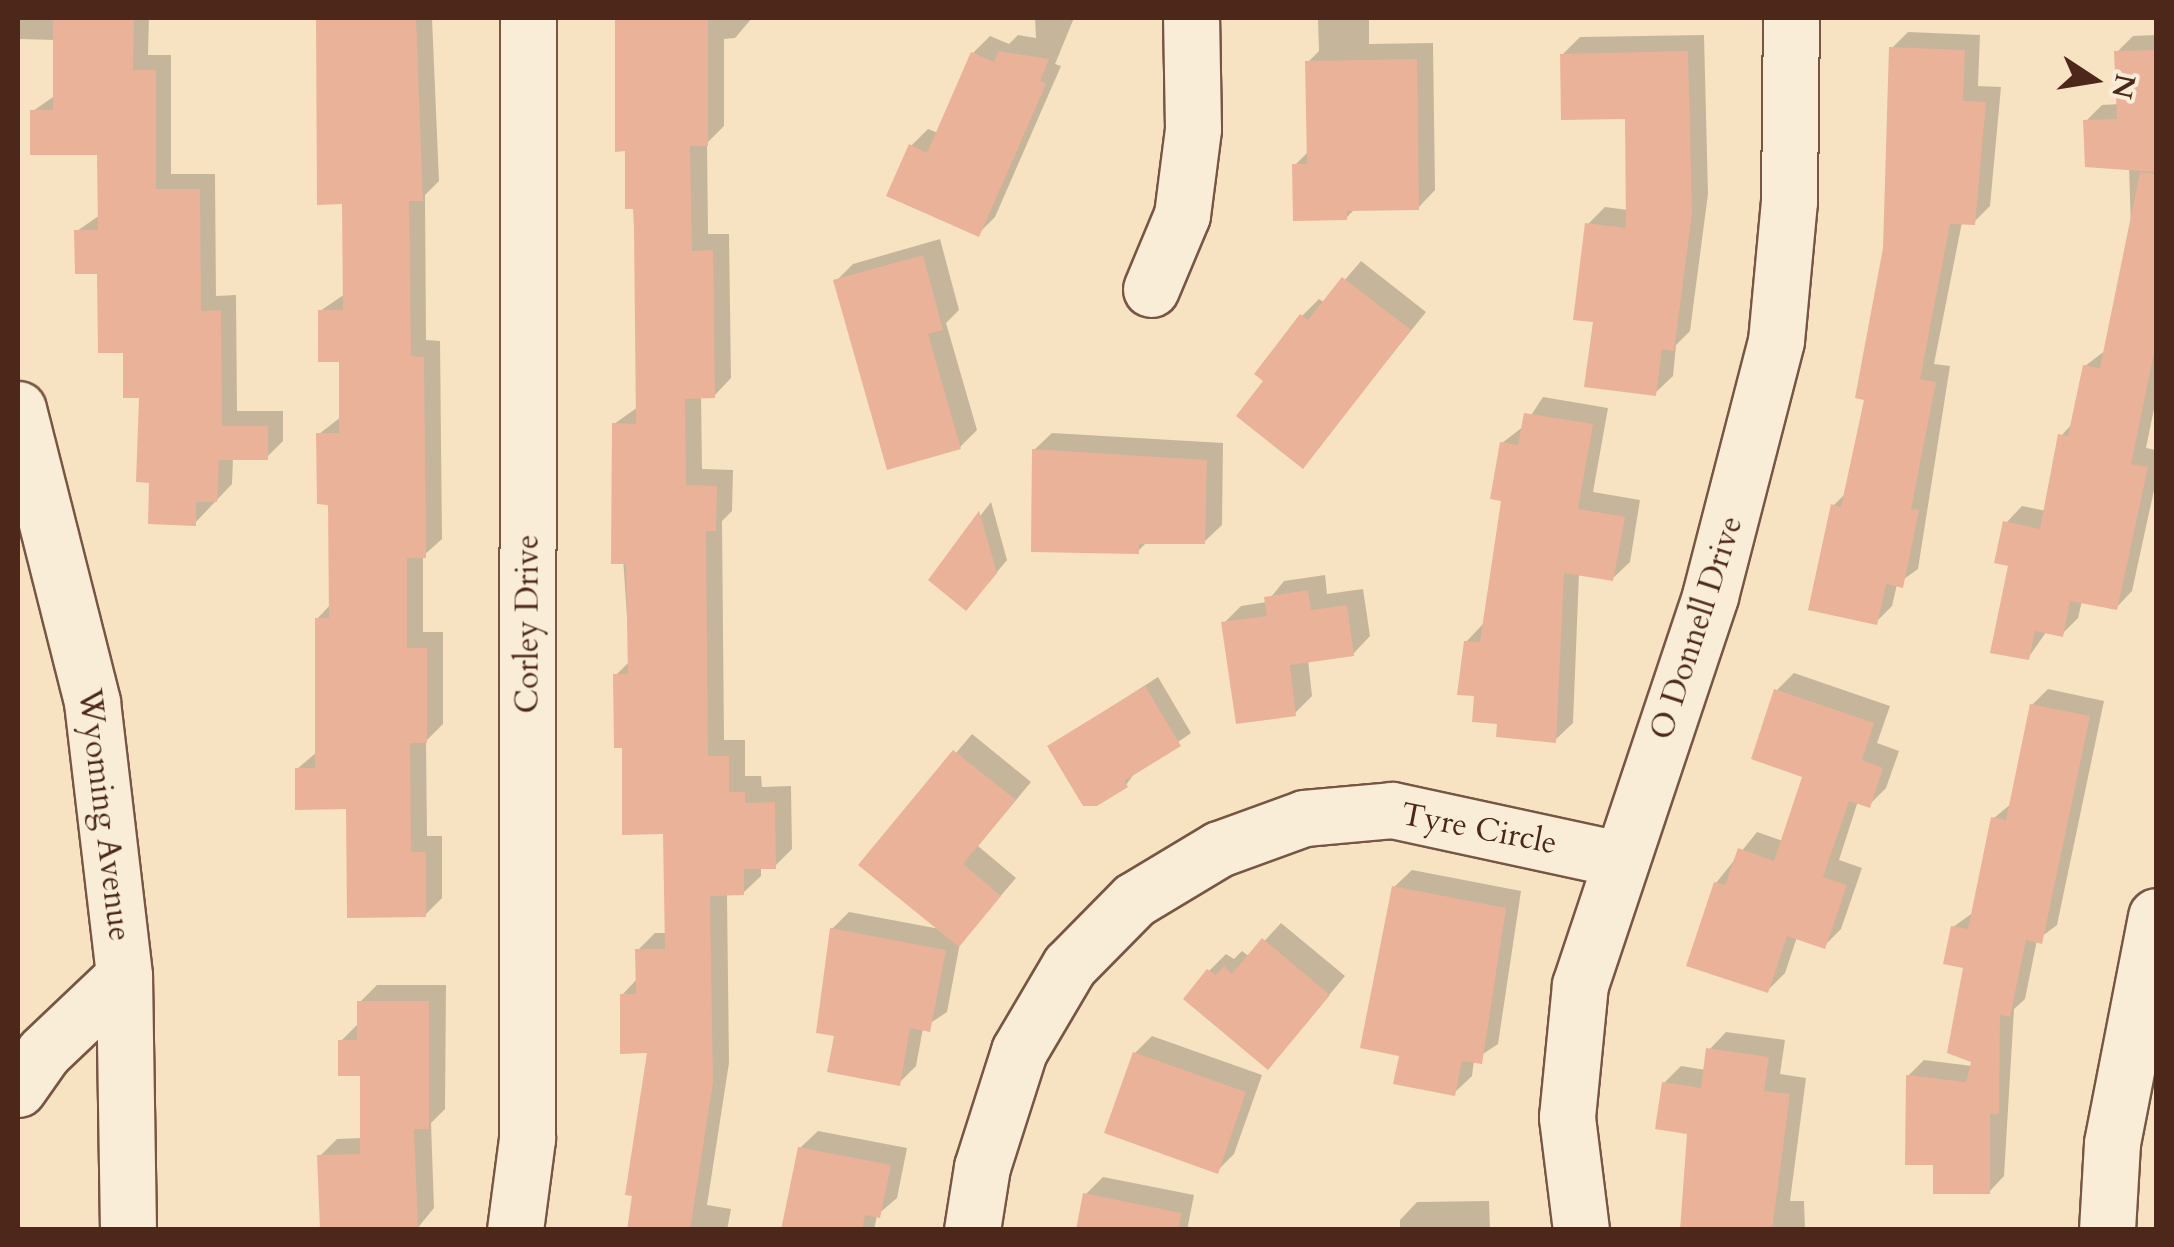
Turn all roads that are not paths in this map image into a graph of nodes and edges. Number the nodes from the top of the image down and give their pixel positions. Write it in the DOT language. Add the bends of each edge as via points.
graph roads {
  1 [pos="528,18"];
  2 [pos="1191,18"];
  3 [pos="1791,18"];
  4 [pos="1151,289"];
  5 [pos="18,409"];
  6 [pos="1619,859"];
  7 [pos="2156,916"];
  8 [pos="124,976"];
  9 [pos="18,1089"];
  10 [pos="128,1230"];
  11 [pos="515,1230"];
  12 [pos="972,1230"];
  13 [pos="1581,1230"];
  14 [pos="2106,1230"];
  1 -- 11 [label="street, Corley Drive" via="527,1139"];
  2 -- 4 [label="street" via="1194,129 1184,198"];
  3 -- 6 [label="street, O Donnell Drive" via="1789,201 1776,342 1710,596"];
  5 -- 8 [label="street, Wyoming Avenue" via="92,702"];
  6 -- 12 [label="street, Tyre Circle" via="1392,810 1304,818 1219,849 1134,900 1069,966 1019,1050 982,1167"];
  6 -- 13 [label="street, O Donnell Drive" via="1580,985 1570,1051 1566,1117"];
  7 -- 14 [label="street" via="2112,1143"];
  8 -- 9 [label="street" via="44,1052"];
  8 -- 10 [label="street, Wyoming Avenue"];
}
